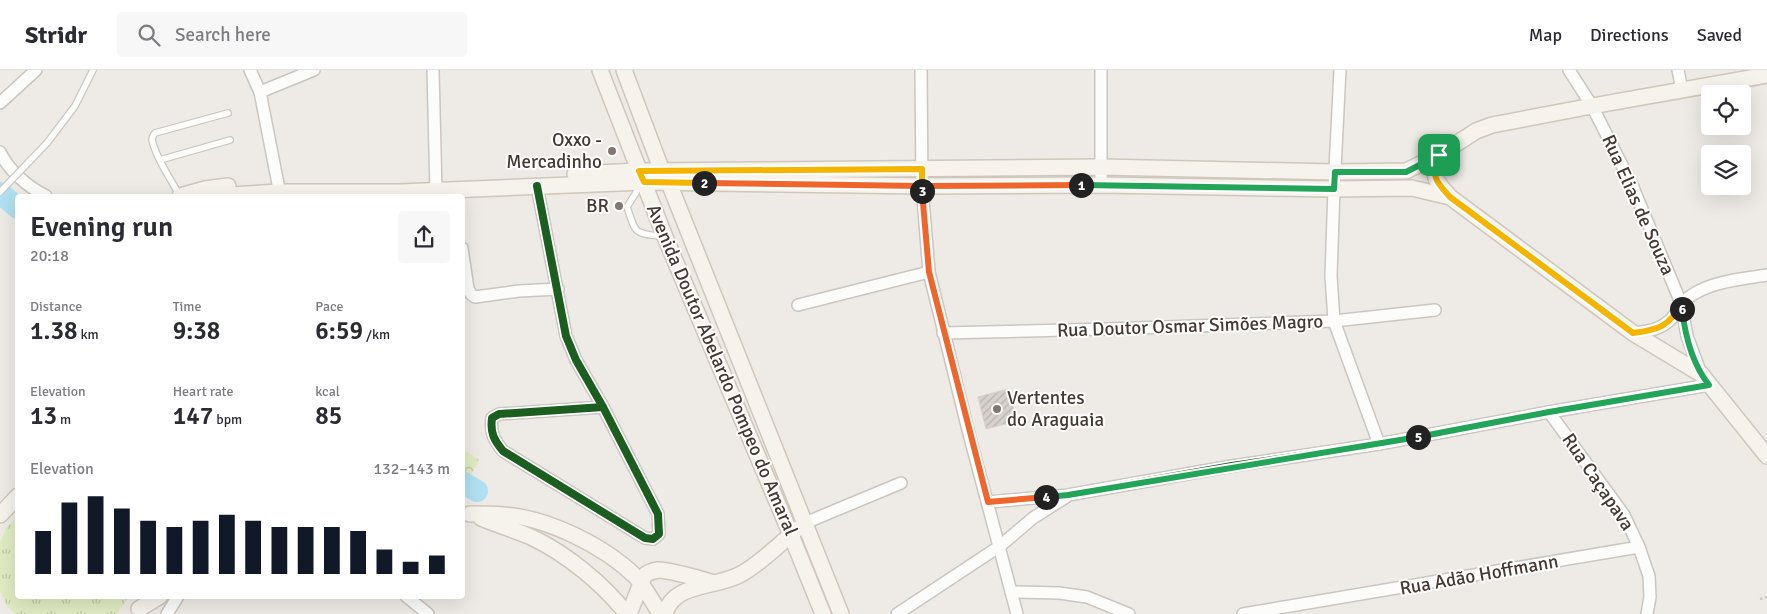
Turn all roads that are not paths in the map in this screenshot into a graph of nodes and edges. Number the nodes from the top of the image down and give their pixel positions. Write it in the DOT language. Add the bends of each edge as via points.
graph roads {
  1 [pos="36,70"];
  2 [pos="93,70"];
  3 [pos="250,70"];
  4 [pos="314,70"];
  5 [pos="433,70"];
  6 [pos="600,70"];
  7 [pos="624,70"];
  8 [pos="921,70"];
  9 [pos="1101,70"];
  10 [pos="1340,70"];
  11 [pos="1569,70"];
  12 [pos="1678,70"];
  13 [pos="1767,75"];
  14 [pos="1682,90"];
  15 [pos="260,92"];
  16 [pos="0,102"];
  17 [pos="1592,106"];
  18 [pos="228,113"];
  19 [pos="230,140"];
  20 [pos="0,152"];
  21 [pos="1439,155"];
  22 [pos="160,160"];
  23 [pos="1101,167"];
  24 [pos="922,169"];
  25 [pos="1335,172"];
  26 [pos="642,176"];
  27 [pos="665,177"];
  28 [pos="1101,185"];
  29 [pos="436,186"];
  30 [pos="537,186"];
  31 [pos="922,186"];
  32 [pos="278,188"];
  33 [pos="1334,189"];
  34 [pos="0,192"];
  35 [pos="456,193"];
  36 [pos="41,194"];
  37 [pos="179,194"];
  38 [pos="187,194"];
  39 [pos="231,194"];
  40 [pos="1450,197"];
  41 [pos="665,237"];
  42 [pos="465,268"];
  43 [pos="929,272"];
  44 [pos="1767,275"];
  45 [pos="558,288"];
  46 [pos="1681,303"];
  47 [pos="798,305"];
  48 [pos="1435,310"];
  49 [pos="1334,321"];
  50 [pos="727,331"];
  51 [pos="943,333"];
  52 [pos="1633,333"];
  53 [pos="706,338"];
  54 [pos="1705,380"];
  55 [pos="602,407"];
  56 [pos="1549,412"];
  57 [pos="1379,444"];
  58 [pos="1767,456"];
  59 [pos="901,483"];
  60 [pos="1068,495"];
  61 [pos="15,499"];
  62 [pos="988,502"];
  63 [pos="466,513"];
  64 [pos="0,515"];
  65 [pos="805,523"];
  66 [pos="791,535"];
  67 [pos="1000,546"];
  68 [pos="1639,547"];
  69 [pos="641,583"];
  70 [pos="714,584"];
  71 [pos="1011,592"];
  72 [pos="154,599"];
  73 [pos="176,599"];
  74 [pos="410,599"];
  75 [pos="1318,602"];
  76 [pos="140,606"];
  77 [pos="166,614"];
  78 [pos="428,614"];
  79 [pos="628,614"];
  80 [pos="663,614"];
  81 [pos="823,614"];
  82 [pos="841,614"];
  83 [pos="898,614"];
  84 [pos="1017,614"];
  85 [pos="1129,614"];
  86 [pos="1242,614"];
  87 [pos="1298,614"];
  88 [pos="1647,614"];
  1 -- 16 [label="street"];
  2 -- 34 [label="lane, bridge" via="74,106 47,143"];
  3 -- 15 [label="street"];
  4 -- 15 [label="street"];
  5 -- 29 [label="street"];
  6 -- 26 [label="main road, Avenida Doutor Abelardo Pompeo do Amaral"];
  7 -- 27 [label="main road, Avenida Doutor Abelardo Pompeo do Amaral"];
  8 -- 24 [label="street"];
  9 -- 23 [label="street"];
  10 -- 25 [label="street"];
  11 -- 17 [label="street, Rua Elias de Souza"];
  12 -- 14 [label="street"];
  13 -- 14 [label="main road"];
  14 -- 17 [label="main road"];
  15 -- 32 [label="street"];
  17 -- 21 [label="main road" via="1492,125 1476,131"];
  17 -- 46 [label="street, Rua Elias de Souza" via="1632,185"];
  18 -- 22 [label="lane" via="155,133 152,139"];
  19 -- 22 [label="lane"];
  20 -- 36 [label="street" via="32,190"];
  21 -- 25 [label="main road" via="1406,172"];
  21 -- 40 [label="main road" via="1434,169 1435,178"];
  22 -- 37 [label="lane"];
  23 -- 24 [label="main road"];
  23 -- 25 [label="main road"];
  23 -- 28 [label="street"];
  24 -- 27 [label="main road"];
  24 -- 31 [label="street"];
  25 -- 33 [label="street"];
  26 -- 27 [label="main road"];
  26 -- 29 [label="main road"];
  26 -- 30 [label="main road"];
  26 -- 41 [label="main road, Avenida Doutor Abelardo Pompeo do Amaral"];
  26 -- 41 [label="lane" via="627,207 635,230"];
  27 -- 31 [label="main road"];
  27 -- 50 [label="main road, Avenida Doutor Abelardo Pompeo do Amaral"];
  28 -- 31 [label="main road"];
  28 -- 33 [label="main road"];
  29 -- 32 [label="main road"];
  29 -- 35 [label="main road"];
  30 -- 35 [label="main road"];
  30 -- 45 [label="street"];
  31 -- 43 [label="street"];
  32 -- 38 [label="main road" via="239,184"];
  32 -- 39 [label="main road"];
  33 -- 40 [label="main road" via="1412,188"];
  33 -- 49 [label="street" via="1331,276"];
  40 -- 52 [label="main road"];
  41 -- 53 [label="main road, Avenida Doutor Abelardo Pompeo do Amaral"];
  42 -- 45 [label="street" via="468,289 476,297"];
  43 -- 47 [label="street"];
  43 -- 51 [label="street"];
  44 -- 46 [label="street" via="1706,287"];
  45 -- 55 [label="street" via="566,336"];
  46 -- 52 [label="street" via="1662,327"];
  46 -- 54 [label="street, Rua Elias de Souza" via="1687,336"];
  48 -- 49 [label="street, Rua Doutor Osmar Simões Magro"];
  49 -- 51 [label="street, Rua Doutor Osmar Simões Magro"];
  49 -- 57 [label="street"];
  50 -- 53 [label="main road"];
  50 -- 65 [label="main road, Avenida Doutor Abelardo Pompeo do Amaral"];
  51 -- 62 [label="street"];
  52 -- 54 [label="main road"];
  53 -- 66 [label="main road, Avenida Doutor Abelardo Pompeo do Amaral"];
  54 -- 56 [label="street"];
  54 -- 58 [label="main road"];
  55 -- 55 [label="street" via="499,414 492,418 491,429 503,451 645,538 653,539 659,534 658,514"];
  56 -- 57 [label="street"];
  56 -- 68 [label="street, Rua Caçapava" via="1624,515"];
  57 -- 60 [label="street"];
  59 -- 65 [label="street"];
  60 -- 62 [label="street"];
  60 -- 67 [label="street" via="1033,518"];
  61 -- 64 [label="main road"];
  62 -- 67 [label="street"];
  63 -- 69 [label="main road" via="506,515 553,527 595,547"];
  63 -- 79 [label="main road" via="532,538 560,555 596,582"];
  65 -- 66 [label="main road"];
  65 -- 82 [label="main road, Avenida Doutor Abelardo Pompeo do Amaral"];
  66 -- 70 [label="main road" via="742,574"];
  66 -- 81 [label="main road, Avenida Doutor Abelardo Pompeo do Amaral"];
  67 -- 71 [label="street"];
  67 -- 83 [label="street"];
  68 -- 75 [label="street, Rua Adão Hoffmann"];
  68 -- 88 [label="street, Rua Caçapava" via="1649,576"];
  69 -- 70 [label="main road" via="648,572 660,570"];
  69 -- 79 [label="main road"];
  69 -- 80 [label="main road"];
  70 -- 80 [label="main road" via="675,596"];
  71 -- 84 [label="street"];
  71 -- 85 [label="street" via="1059,592 1087,597"];
  72 -- 76 [label="main road"];
  73 -- 77 [label="street"];
  74 -- 78 [label="street"];
  75 -- 86 [label="street, Rua Adão Hoffmann"];
  75 -- 87 [label="street, Rua Adão Hoffmann"];
}
